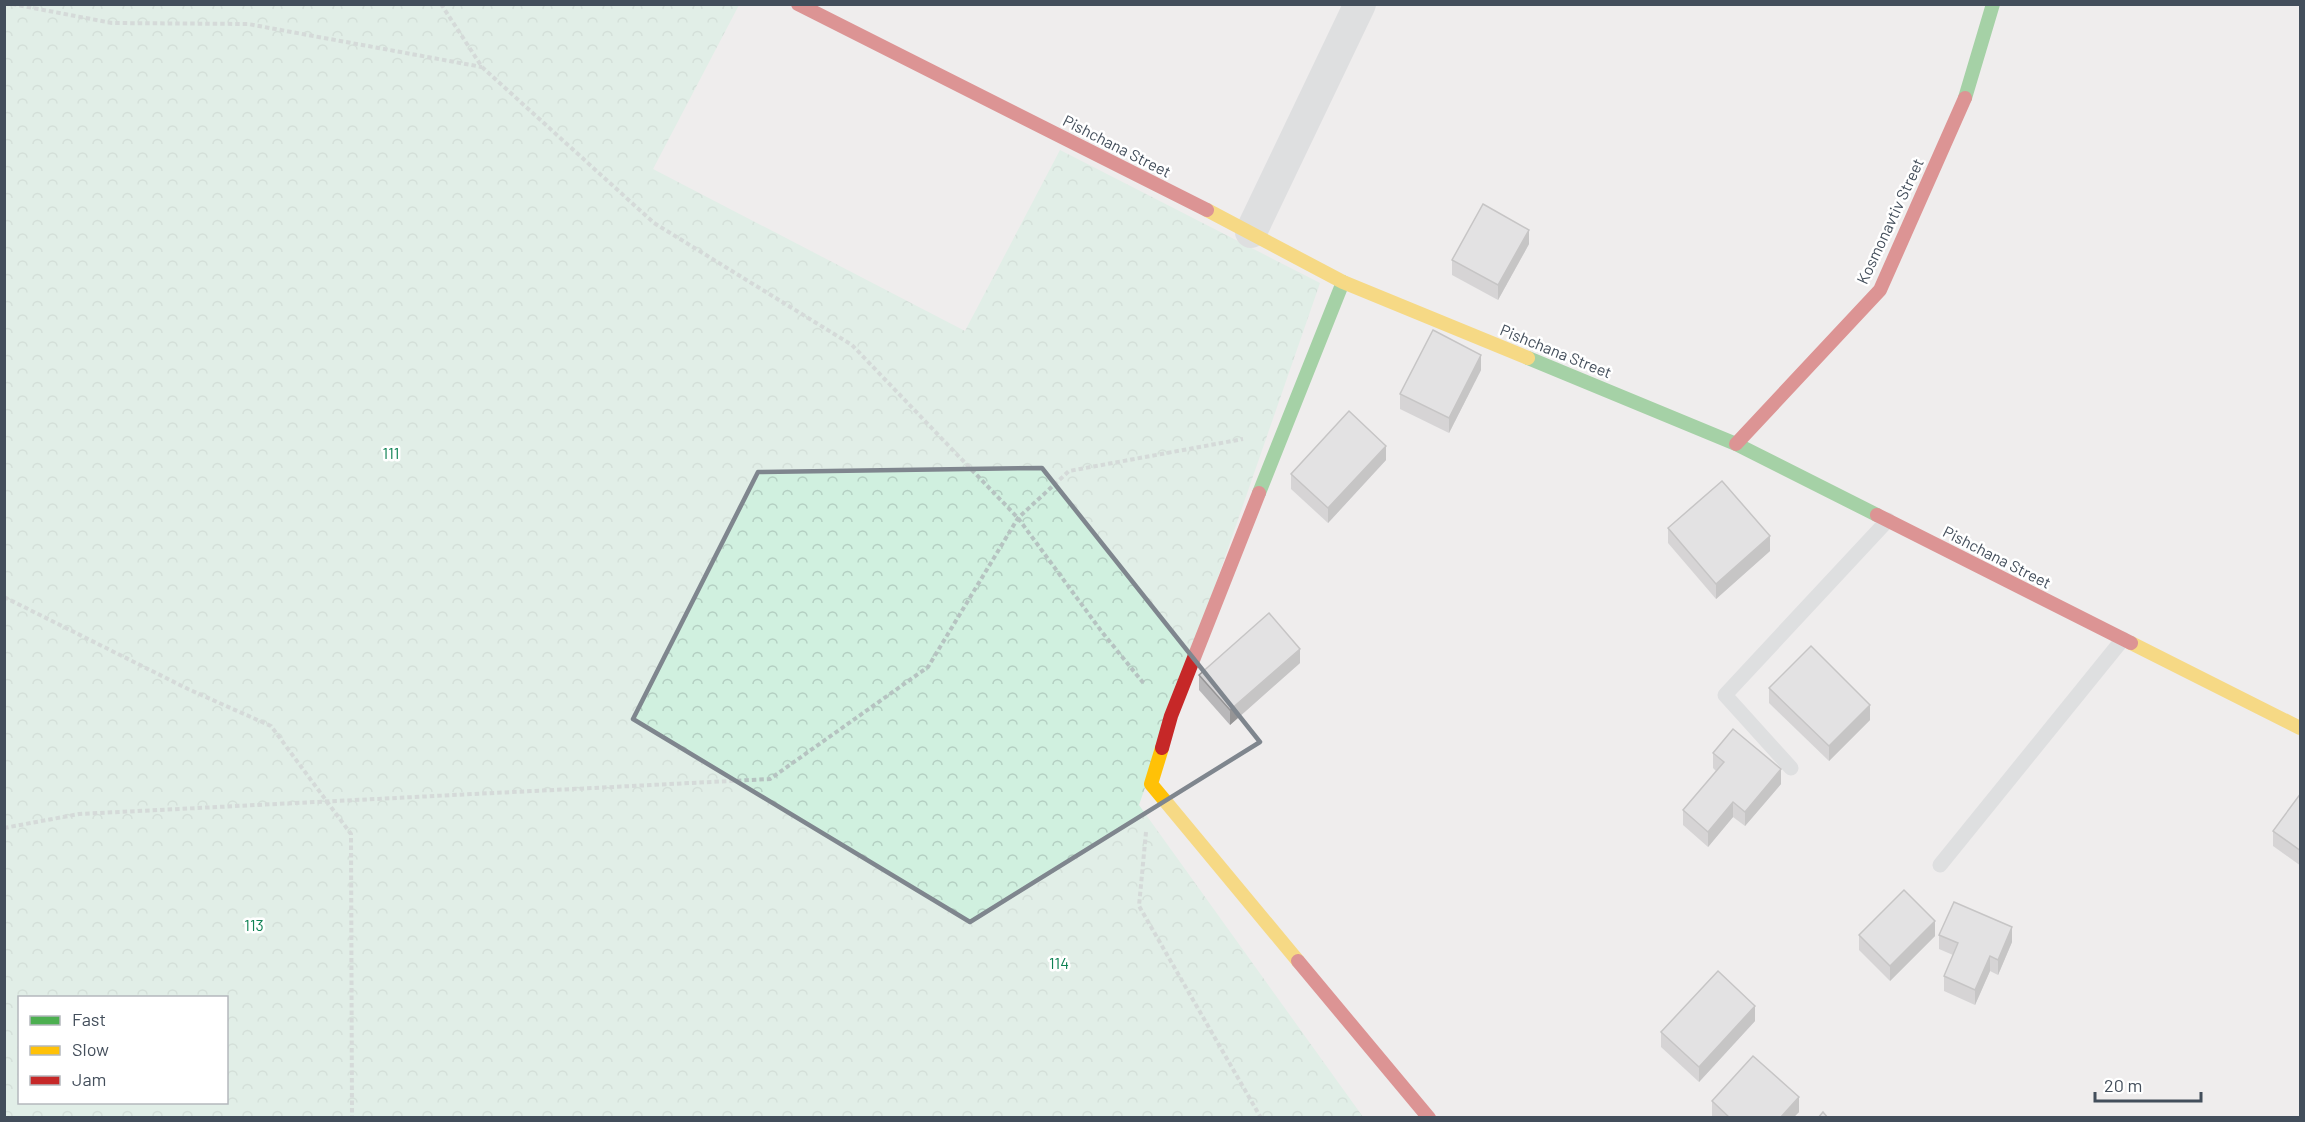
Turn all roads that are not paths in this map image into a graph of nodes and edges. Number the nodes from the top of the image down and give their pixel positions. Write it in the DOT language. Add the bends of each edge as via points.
graph roads {
  1 [pos="798,4"];
  2 [pos="1360,4"];
  3 [pos="1993,4"];
  4 [pos="1251,232"];
  5 [pos="1343,282"];
  6 [pos="1736,444"];
  7 [pos="1888,520"];
  8 [pos="2124,639"];
  9 [pos="2301,728"];
  10 [pos="1791,768"];
  11 [pos="1940,865"];
  12 [pos="1429,1118"];
  1 -- 4 [label="street, Pishchana Street"];
  2 -- 4 [label="street"];
  3 -- 6 [label="street, Kosmonavtiv Street" via="1968,90 1880,290"];
  4 -- 5 [label="street, Pishchana Street"];
  5 -- 6 [label="street, Pishchana Street"];
  5 -- 12 [label="street" via="1170,716 1151,784"];
  6 -- 7 [label="street, Pishchana Street"];
  7 -- 8 [label="street, Pishchana Street"];
  7 -- 10 [label="lane" via="1725,695"];
  8 -- 9 [label="street, Pishchana Street"];
  8 -- 11 [label="lane"];
}
